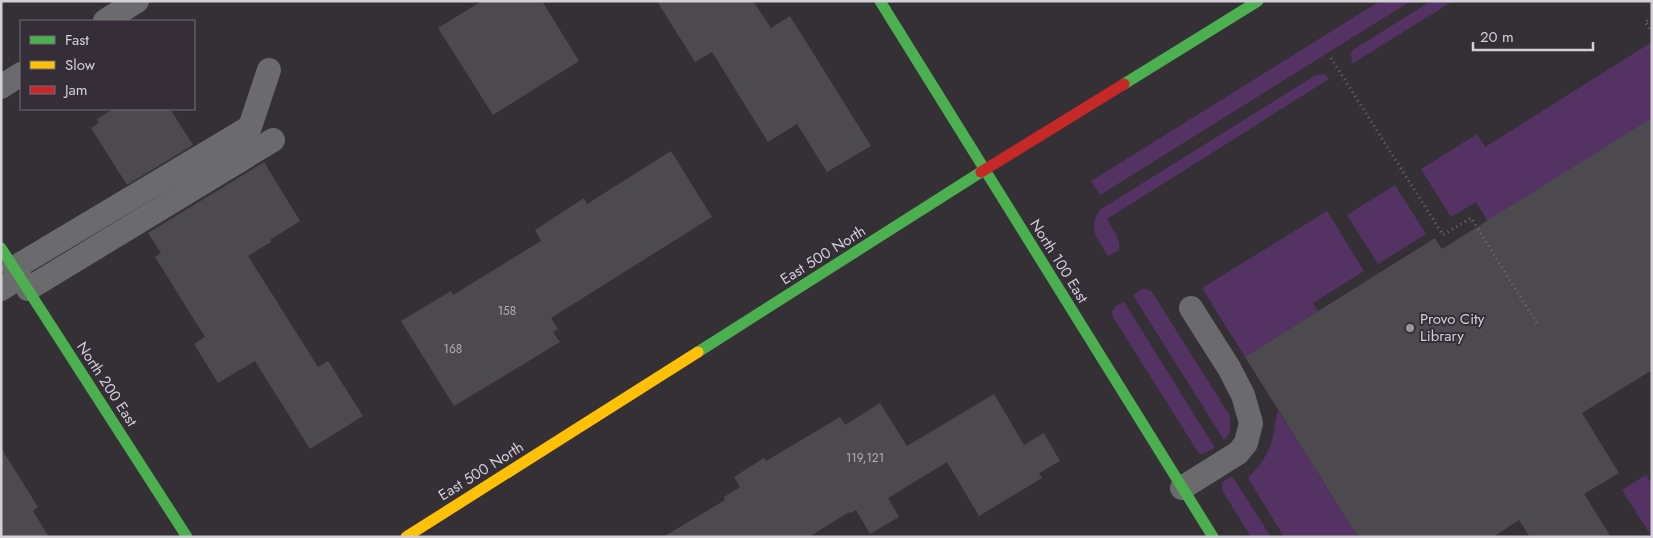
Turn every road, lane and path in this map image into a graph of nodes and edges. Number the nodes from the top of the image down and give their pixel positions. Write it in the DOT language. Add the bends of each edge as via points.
graph roads {
  1 [pos="137,1"];
  2 [pos="880,1"];
  3 [pos="1258,1"];
  4 [pos="1652,18"];
  5 [pos="107,20"];
  6 [pos="1652,33"];
  7 [pos="1331,58"];
  8 [pos="269,70"];
  9 [pos="20,75"];
  10 [pos="1,87"];
  11 [pos="273,140"];
  12 [pos="984,170"];
  13 [pos="1,248"];
  14 [pos="16,281"];
  15 [pos="1191,308"];
  16 [pos="1538,325"];
  17 [pos="1182,488"];
  18 [pos="187,537"];
  19 [pos="406,537"];
  20 [pos="1213,537"];
  1 -- 5 [label="lane"];
  2 -- 12 [label="street, North 100 East"];
  3 -- 12 [label="street, East 500 North"];
  4 -- 6 [label="path" via="1645,22"];
  7 -- 16 [label="path" via="1443,235 1470,218"];
  8 -- 14 [label="lane" via="250,127"];
  9 -- 10 [label="lane"];
  11 -- 14 [label="lane"];
  12 -- 17 [label="street, North 100 East"];
  12 -- 19 [label="street, East 500 North"];
  13 -- 14 [label="street, North 200 East"];
  14 -- 18 [label="street, North 200 East"];
  15 -- 17 [label="lane" via="1244,395 1251,423 1246,443 1238,453"];
  17 -- 20 [label="street, North 100 East"];
}
